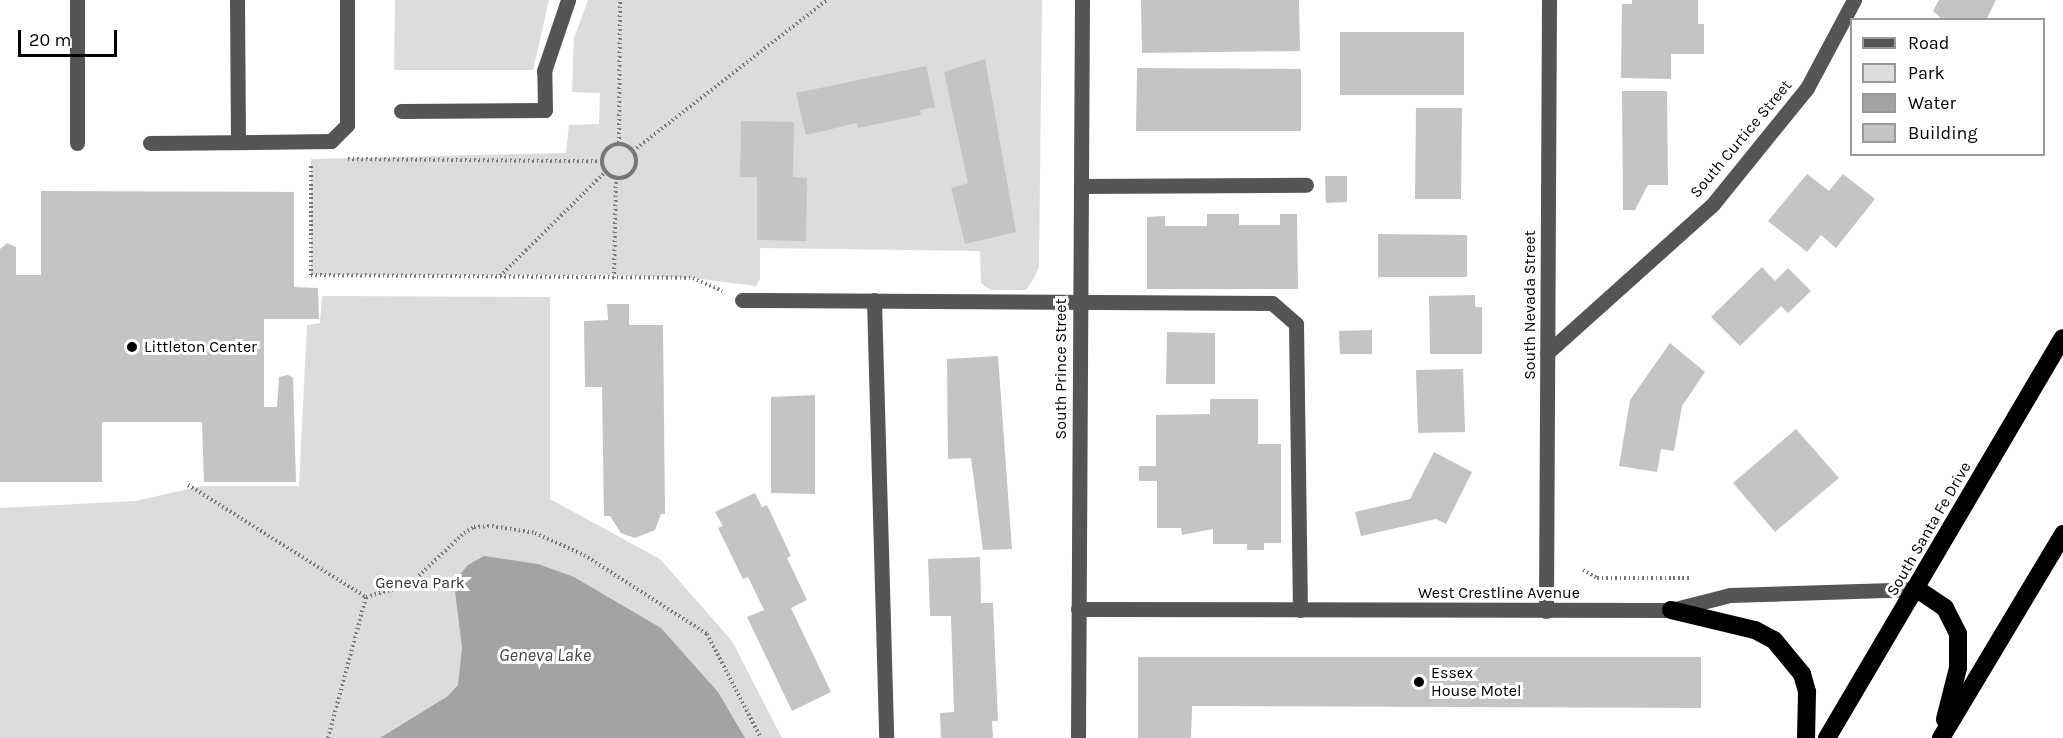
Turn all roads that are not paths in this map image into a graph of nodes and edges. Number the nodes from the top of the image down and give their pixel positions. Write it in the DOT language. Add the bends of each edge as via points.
graph roads {
  1 [pos="77,0"];
  2 [pos="237,0"];
  3 [pos="347,0"];
  4 [pos="568,0"];
  5 [pos="1082,0"];
  6 [pos="1549,0"];
  7 [pos="1854,0"];
  8 [pos="401,111"];
  9 [pos="238,142"];
  10 [pos="77,144"];
  11 [pos="150,144"];
  12 [pos="1306,184"];
  13 [pos="1081,186"];
  14 [pos="1080,299"];
  15 [pos="742,300"];
  16 [pos="874,300"];
  17 [pos="2063,339"];
  18 [pos="1547,353"];
  19 [pos="2063,534"];
  20 [pos="1917,589"];
  21 [pos="1078,609"];
  22 [pos="1300,610"];
  23 [pos="1671,610"];
  24 [pos="1546,611"];
  25 [pos="886,738"];
  26 [pos="1078,738"];
  27 [pos="1806,738"];
  28 [pos="1827,738"];
  29 [pos="1940,738"];
  1 -- 10 [label="street"];
  2 -- 9 [label="street"];
  3 -- 9 [label="street" via="347,125 331,141"];
  4 -- 8 [label="street" via="544,71 545,110"];
  5 -- 13 [label="street, South Prince Street"];
  6 -- 18 [label="street, South Nevada Street"];
  7 -- 18 [label="street, South Curtice Street" via="1808,88 1713,204"];
  9 -- 11 [label="street"];
  12 -- 13 [label="street"];
  13 -- 14 [label="street, South Prince Street"];
  14 -- 16 [label="street"];
  14 -- 21 [label="street, South Prince Street"];
  14 -- 22 [label="street" via="1272,303 1296,324"];
  15 -- 16 [label="street"];
  16 -- 25 [label="street"];
  17 -- 20 [label="highway, South Santa Fe Drive"];
  18 -- 24 [label="street, South Nevada Street"];
  19 -- 29 [label="highway"];
  20 -- 23 [label="street, West Crestline Avenue" via="1730,595"];
  20 -- 28 [label="highway, South Santa Fe Drive"];
  20 -- 29 [label="highway" via="1945,608 1958,634 1958,668"];
  21 -- 22 [label="street, West Crestline Avenue"];
  21 -- 26 [label="street, South Prince Street"];
  22 -- 24 [label="street, West Crestline Avenue"];
  23 -- 24 [label="street, West Crestline Avenue"];
  23 -- 27 [label="highway" via="1755,630 1774,640 1802,674 1807,692"];
}
